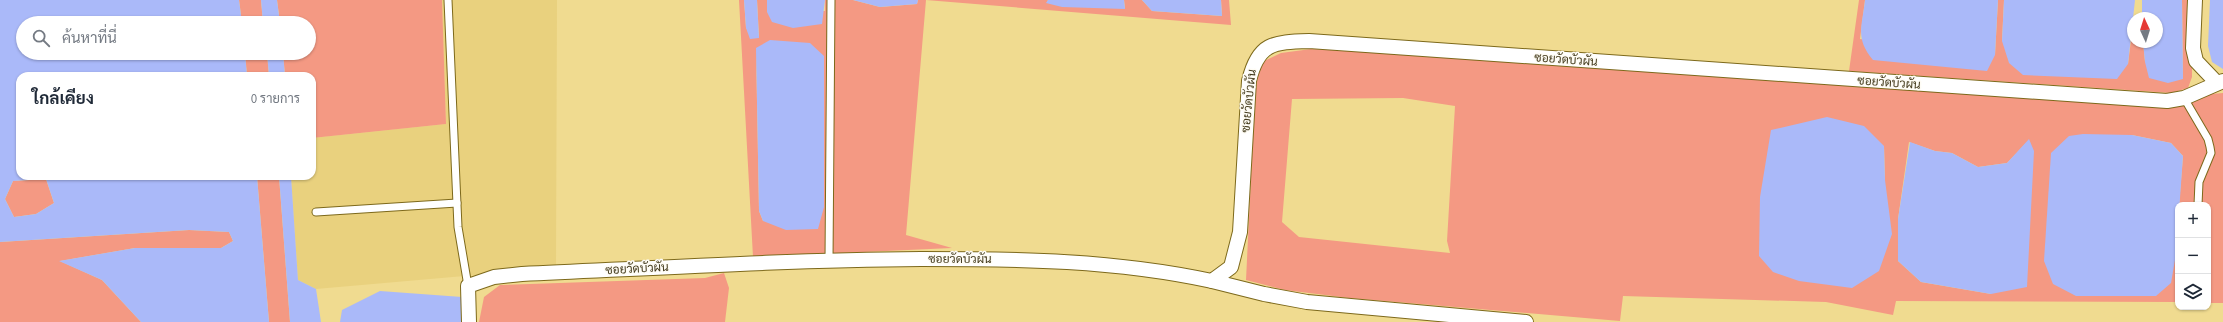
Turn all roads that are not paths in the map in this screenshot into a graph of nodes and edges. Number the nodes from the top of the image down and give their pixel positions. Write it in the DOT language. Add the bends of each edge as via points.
graph roads {
  1 [pos="448,0"];
  2 [pos="831,0"];
  3 [pos="2195,0"];
  4 [pos="2220,82"];
  5 [pos="2184,98"];
  6 [pos="2198,202"];
  7 [pos="457,203"];
  8 [pos="316,212"];
  9 [pos="829,260"];
  10 [pos="1212,281"];
  11 [pos="468,286"];
  12 [pos="469,322"];
  13 [pos="1526,322"];
  1 -- 7 [label="lane"];
  2 -- 9 [label="lane"];
  3 -- 4 [label="street" via="2193,48 2196,61"];
  4 -- 5 [label="street, ซอยวัดบัวผัน"];
  5 -- 6 [label="lane" via="2208,139 2211,154 2198,182"];
  5 -- 10 [label="street, ซอยวัดบัวผัน" via="2167,101 2061,95 1317,42 1285,42 1271,45 1259,53 1253,64 1249,81 1240,232 1230,267"];
  7 -- 8 [label="lane"];
  7 -- 11 [label="lane" via="461,253"];
  9 -- 10 [label="street, ซอยวัดบัวผัน" via="1026,259 1118,265 1166,271"];
  9 -- 11 [label="street, ซอยวัดบัวผัน" via="522,274 494,277"];
  10 -- 13 [label="street" via="1307,302"];
  11 -- 12 [label="street"];
}
